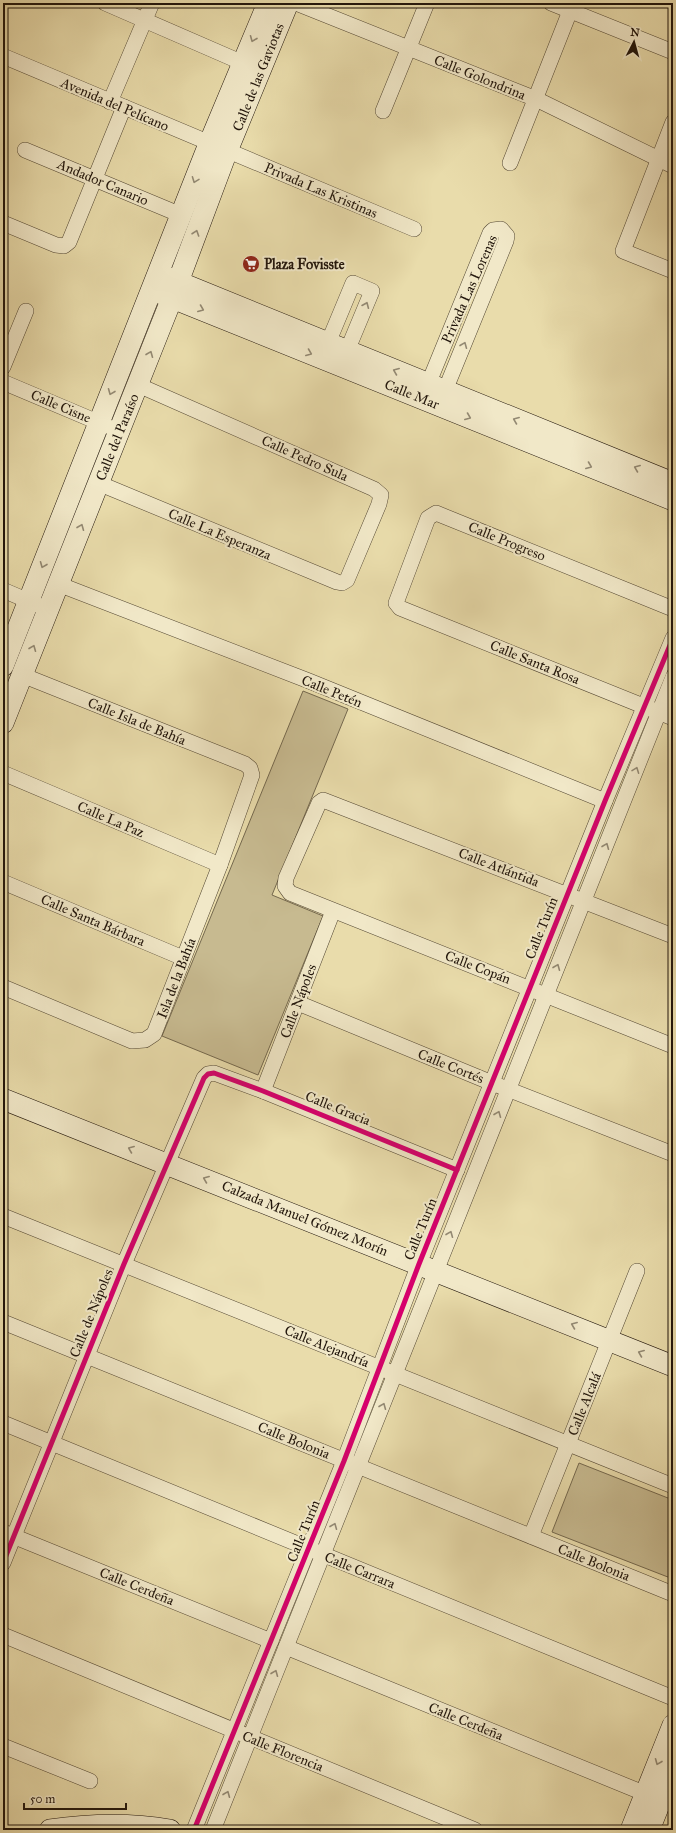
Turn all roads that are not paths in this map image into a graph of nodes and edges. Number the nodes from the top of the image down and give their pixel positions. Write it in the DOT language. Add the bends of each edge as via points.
graph roads {
  1 [pos="105,3"];
  2 [pos="152,3"];
  3 [pos="268,3"];
  4 [pos="288,3"];
  5 [pos="296,3"];
  6 [pos="426,3"];
  7 [pos="551,3"];
  8 [pos="570,11"];
  9 [pos="144,20"];
  10 [pos="408,48"];
  11 [pos="673,52"];
  12 [pos="3,56"];
  13 [pos="243,63"];
  14 [pos="536,99"];
  15 [pos="117,104"];
  16 [pos="383,111"];
  17 [pos="673,122"];
  18 [pos="218,147"];
  19 [pos="25,150"];
  20 [pos="658,160"];
  21 [pos="510,163"];
  22 [pos="673,166"];
  23 [pos="95,178"];
  24 [pos="181,215"];
  25 [pos="3,223"];
  26 [pos="414,229"];
  27 [pos="673,271"];
  28 [pos="155,281"];
  29 [pos="176,290"];
  30 [pos="26,311"];
  31 [pos="328,343"];
  32 [pos="347,351"];
  33 [pos="3,367"];
  34 [pos="3,382"];
  35 [pos="138,385"];
  36 [pos="434,395"];
  37 [pos="99,423"];
  38 [pos="119,431"];
  39 [pos="98,483"];
  40 [pos="673,483"];
  41 [pos="673,500"];
  42 [pos="342,583"];
  43 [pos="58,584"];
  44 [pos="3,590"];
  45 [pos="29,601"];
  46 [pos="398,605"];
  47 [pos="48,609"];
  48 [pos="673,609"];
  49 [pos="673,638"];
  50 [pos="3,666"];
  51 [pos="22,675"];
  52 [pos="673,677"];
  53 [pos="652,709"];
  54 [pos="673,718"];
  55 [pos="3,723"];
  56 [pos="250,768"];
  57 [pos="3,773"];
  58 [pos="605,801"];
  59 [pos="220,865"];
  60 [pos="3,882"];
  61 [pos="285,886"];
  62 [pos="568,894"];
  63 [pos="584,901"];
  64 [pos="333,911"];
  65 [pos="673,936"];
  66 [pos="183,958"];
  67 [pos="3,987"];
  68 [pos="530,988"];
  69 [pos="546,994"];
  70 [pos="298,1003"];
  71 [pos="673,1046"];
  72 [pos="208,1074"];
  73 [pos="492,1083"];
  74 [pos="508,1089"];
  75 [pos="263,1091"];
  76 [pos="3,1099"];
  77 [pos="673,1154"];
  78 [pos="167,1164"];
  79 [pos="457,1170"];
  80 [pos="3,1216"];
  81 [pos="124,1264"];
  82 [pos="427,1267"];
  83 [pos="638,1271"];
  84 [pos="3,1322"];
  85 [pos="610,1340"];
  86 [pos="87,1356"];
  87 [pos="673,1366"];
  88 [pos="379,1368"];
  89 [pos="396,1374"];
  90 [pos="3,1424"];
  91 [pos="52,1443"];
  92 [pos="568,1444"];
  93 [pos="351,1463"];
  94 [pos="673,1486"];
  95 [pos="8,1534"];
  96 [pos="531,1536"];
  97 [pos="309,1548"];
  98 [pos="323,1554"];
  99 [pos="3,1563"];
  100 [pos="673,1594"];
  101 [pos="3,1635"];
  102 [pos="271,1641"];
  103 [pos="286,1647"];
  104 [pos="673,1698"];
  105 [pos="673,1725"];
  106 [pos="235,1731"];
  107 [pos="250,1737"];
  108 [pos="3,1746"];
  109 [pos="673,1770"];
  110 [pos="90,1781"];
  111 [pos="660,1800"];
  112 [pos="50,1830"];
  113 [pos="169,1830"];
  114 [pos="194,1830"];
  115 [pos="213,1830"];
  116 [pos="475,1830"];
  117 [pos="631,1830"];
  118 [pos="649,1830"];
  1 -- 9 [label="street"];
  2 -- 9 [label="street"];
  3 -- 13 [label="street, Calle de las Gaviotas, one-way"];
  4 -- 18 [label="street, Calle de las Gaviotas"];
  5 -- 10 [label="street, Calle Golondrina"];
  6 -- 10 [label="street"];
  7 -- 8 [label="street"];
  8 -- 11 [label="street"];
  8 -- 14 [label="street"];
  9 -- 13 [label="street"];
  9 -- 15 [label="street"];
  10 -- 14 [label="street, Calle Golondrina"];
  10 -- 16 [label="street"];
  12 -- 15 [label="street, Avenida del Pelícano"];
  13 -- 18 [label="street, Calle de las Gaviotas"];
  14 -- 20 [label="street, Calle Golondrina"];
  14 -- 21 [label="street"];
  15 -- 18 [label="street, Avenida del Pelícano"];
  15 -- 23 [label="street"];
  17 -- 20 [label="street"];
  18 -- 24 [label="street, Calle del Paraíso, one-way"];
  18 -- 26 [label="street, Privada Las Kristinas"];
  29 -- 18 [label="street, Calle del Paraíso, one-way"];
  19 -- 23 [label="street, Andador Canario"];
  20 -- 22 [label="street, Calle Golondrina"];
  20 -- 27 [label="street" via="623,251"];
  23 -- 24 [label="street, Andador Canario"];
  23 -- 25 [label="street" via="69,242 64,246"];
  24 -- 28 [label="street, Calle del Paraíso"];
  28 -- 29 [label="street, Calle Mar"];
  28 -- 37 [label="street, Calle del Paraíso, one-way"];
  29 -- 31 [label="street, Calle Mar"];
  35 -- 29 [label="street, Calle del Paraíso, one-way"];
  29 -- 36 [label="street, Calle Mar, one-way"];
  30 -- 33 [label="street"];
  31 -- 32 [label="street, Calle Mar"];
  32 -- 31 [label="street, one-way" via="372,291 353,283"];
  36 -- 32 [label="street, Calle Mar, one-way"];
  34 -- 37 [label="street, Calle Cisne"];
  35 -- 38 [label="street, Calle del Paraíso"];
  35 -- 42 [label="street, Calle Pedro Sula" via="378,491 381,495 379,504 346,580"];
  36 -- 36 [label="street, Privada Las Lorenas, one-way" via="506,241 507,236 501,229 490,233"];
  40 -- 36 [label="street, Calle Mar, one-way"];
  36 -- 41 [label="street, Calle Mar, one-way"];
  37 -- 38 [label="street, Calle Cisne"];
  37 -- 45 [label="street, Calle del Paraíso, one-way"];
  38 -- 39 [label="street, Calle del Paraíso"];
  39 -- 42 [label="street, Calle La Esperanza"];
  43 -- 39 [label="street, Calle del Paraíso, one-way"];
  43 -- 47 [label="street, Calle del Paraíso"];
  43 -- 58 [label="street, Calle Petén" via="309,681"];
  44 -- 45 [label="street"];
  45 -- 47 [label="street"];
  45 -- 50 [label="street, Calle del Paraíso"];
  46 -- 48 [label="street, Calle Progreso" via="396,603 428,518 436,513"];
  46 -- 53 [label="street, Calle Santa Rosa"];
  51 -- 47 [label="street, Calle del Paraíso, one-way"];
  49 -- 53 [label="street, Calle Turín"];
  51 -- 55 [label="street, Calle del Paraíso"];
  51 -- 56 [label="street, Calle Isla de Bahía"];
  52 -- 53 [label="street, Calle Turín"];
  53 -- 54 [label="street, Calle Santa Rosa"];
  53 -- 58 [label="street, Calle Turín"];
  63 -- 53 [label="street, Calle Turín, one-way"];
  56 -- 59 [label="street, Isla de la Bahía" via="252,775"];
  57 -- 59 [label="street, Calle La Paz"];
  58 -- 62 [label="street, Calle Turín"];
  59 -- 66 [label="street, Isla de la Bahía"];
  60 -- 66 [label="street, Calle Santa Bárbara"];
  61 -- 62 [label="street, Calle Atlántida" via="286,878 319,803 323,800"];
  61 -- 64 [label="street, Calle Copán" via="290,893"];
  62 -- 63 [label="street, Calle Atlántida"];
  62 -- 68 [label="street, Calle Turín"];
  63 -- 65 [label="street, Calle Atlántida"];
  69 -- 63 [label="street, Calle Turín, one-way"];
  64 -- 68 [label="street, Calle Copán"];
  64 -- 70 [label="street, Calle Nápoles"];
  66 -- 67 [label="street, Isla de la Bahía" via="154,1034 145,1040 132,1041"];
  68 -- 69 [label="street, Calle Copán"];
  68 -- 73 [label="street, Calle Turín"];
  69 -- 71 [label="street, Calle Copán"];
  69 -- 74 [label="street, Calle Turín"];
  70 -- 73 [label="street, Calle Cortés"];
  70 -- 75 [label="street, Calle Nápoles"];
  72 -- 75 [label="street, Calle Gracia" via="214,1073"];
  72 -- 78 [label="street, Calle de Nápoles"];
  73 -- 74 [label="street, Calle Cortés"];
  73 -- 79 [label="street, Calle Turín"];
  74 -- 77 [label="street, Calle Cortés"];
  82 -- 74 [label="street, Calle Turín, one-way"];
  75 -- 79 [label="street, Calle Gracia"];
  78 -- 76 [label="street, Calzada Manuel Gómez Morín, one-way"];
  78 -- 81 [label="street, Calle de Nápoles"];
  82 -- 78 [label="street, Calzada Manuel Gómez Morín, one-way"];
  79 -- 82 [label="street, Calle Turín"];
  80 -- 81 [label="street, Calle Alejandría"];
  81 -- 86 [label="street, Calle de Nápoles"];
  81 -- 88 [label="street, Calle Alejandría"];
  85 -- 82 [label="street, Calzada Manuel Gómez Morín, one-way"];
  82 -- 88 [label="street, Calle Turín"];
  82 -- 89 [label="street, Calle Turín"];
  83 -- 85 [label="street, Calle Alcalá"];
  84 -- 86 [label="street, Calle Bolonia"];
  87 -- 85 [label="street, Calzada Manuel Gómez Morín, one-way"];
  85 -- 92 [label="street, Calle Alcalá"];
  86 -- 91 [label="street, Calle de Nápoles"];
  86 -- 93 [label="street, Calle Bolonia"];
  88 -- 89 [label="street, Calle Alejandría"];
  88 -- 93 [label="street, Calle Turín"];
  89 -- 92 [label="street, Calle Alejandría"];
  93 -- 89 [label="street, Calle Turín, one-way"];
  90 -- 91 [label="street, Calle Carrara"];
  91 -- 95 [label="street, Calle de Nápoles"];
  91 -- 97 [label="street, Calle Carrara"];
  92 -- 94 [label="street, Calle Alejandría"];
  92 -- 96 [label="street, Calle Alcalá"];
  93 -- 96 [label="street, Calle Bolonia"];
  93 -- 97 [label="street, Calle Turín"];
  98 -- 93 [label="street, Calle Turín, one-way"];
  95 -- 99 [label="street, Calle de Nápoles"];
  95 -- 102 [label="street, Calle Cerdeña"];
  96 -- 100 [label="street, Calle Bolonia"];
  97 -- 98 [label="street, Calle Carrara"];
  97 -- 102 [label="street, Calle Turín"];
  98 -- 103 [label="street, Calle Turín"];
  98 -- 104 [label="street, Calle Carrara"];
  101 -- 106 [label="street, Calle Florencia"];
  102 -- 106 [label="street, Calle Turín"];
  107 -- 103 [label="street, Calle Turín, one-way"];
  103 -- 111 [label="street, Calle Cerdeña"];
  105 -- 111 [label="street, one-way"];
  106 -- 107 [label="street, Calle Florencia"];
  106 -- 114 [label="street, Calle Turín"];
  115 -- 107 [label="street, Calle Turín, one-way"];
  107 -- 116 [label="street, Calle Florencia"];
  108 -- 110 [label="street"];
  109 -- 111 [label="street"];
  111 -- 117 [label="street"];
  111 -- 118 [label="street"];
  112 -- 113 [label="street" via="109,1824"];
}
